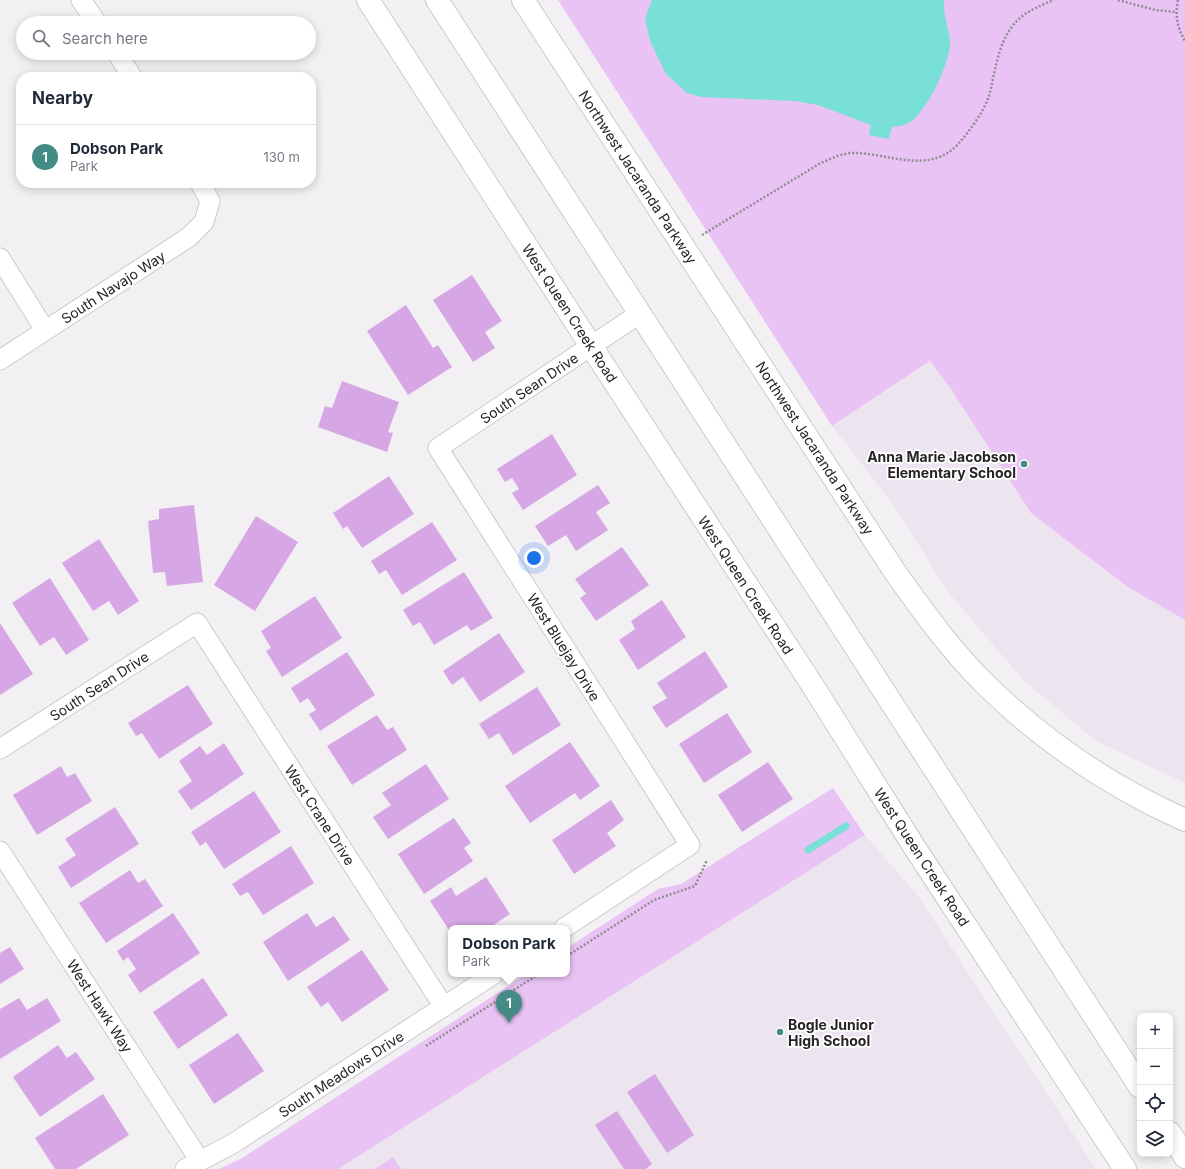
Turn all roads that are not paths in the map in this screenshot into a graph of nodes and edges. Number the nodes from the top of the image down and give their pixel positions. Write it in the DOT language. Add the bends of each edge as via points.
graph roads {
  1 [pos="81,0"];
  2 [pos="368,0"];
  3 [pos="437,0"];
  4 [pos="523,0"];
  5 [pos="92,16"];
  6 [pos="121,60"];
  7 [pos="129,72"];
  8 [pos="203,188"];
  9 [pos="0,258"];
  10 [pos="639,314"];
  11 [pos="46,330"];
  12 [pos="590,346"];
  13 [pos="0,360"];
  14 [pos="438,448"];
  15 [pos="197,623"];
  16 [pos="0,749"];
  17 [pos="1185,820"];
  18 [pos="0,851"];
  19 [pos="569,925"];
  20 [pos="489,977"];
  21 [pos="444,1007"];
  22 [pos="1139,1085"];
  23 [pos="1173,1138"];
  24 [pos="1185,1157"];
  25 [pos="192,1165"];
  26 [pos="1125,1169"];
  1 -- 5 [label="street"];
  2 -- 12 [label="main road, West Queen Creek Road"];
  3 -- 10 [label="main road"];
  4 -- 17 [label="main road, Northwest Jacaranda Parkway" via="895,572 953,649 985,684 1060,749 1109,781"];
  6 -- 7 [label="street"];
  8 -- 11 [label="street, South Navajo Way" via="210,201 204,222 189,237"];
  9 -- 11 [label="street"];
  10 -- 12 [label="street, South Sean Drive"];
  10 -- 22 [label="main road"];
  11 -- 13 [label="street, South Navajo Way"];
  12 -- 14 [label="street, South Sean Drive"];
  12 -- 26 [label="main road, West Queen Creek Road"];
  14 -- 19 [label="street, West Bluejay Drive" via="690,845"];
  15 -- 16 [label="street, South Sean Drive"];
  15 -- 21 [label="street, West Crane Drive"];
  18 -- 25 [label="street, West Hawk Way"];
  20 -- 21 [label="street, South Meadows Drive"];
  21 -- 25 [label="street, South Meadows Drive" via="234,1144"];
  23 -- 24 [label="main road"];
}
